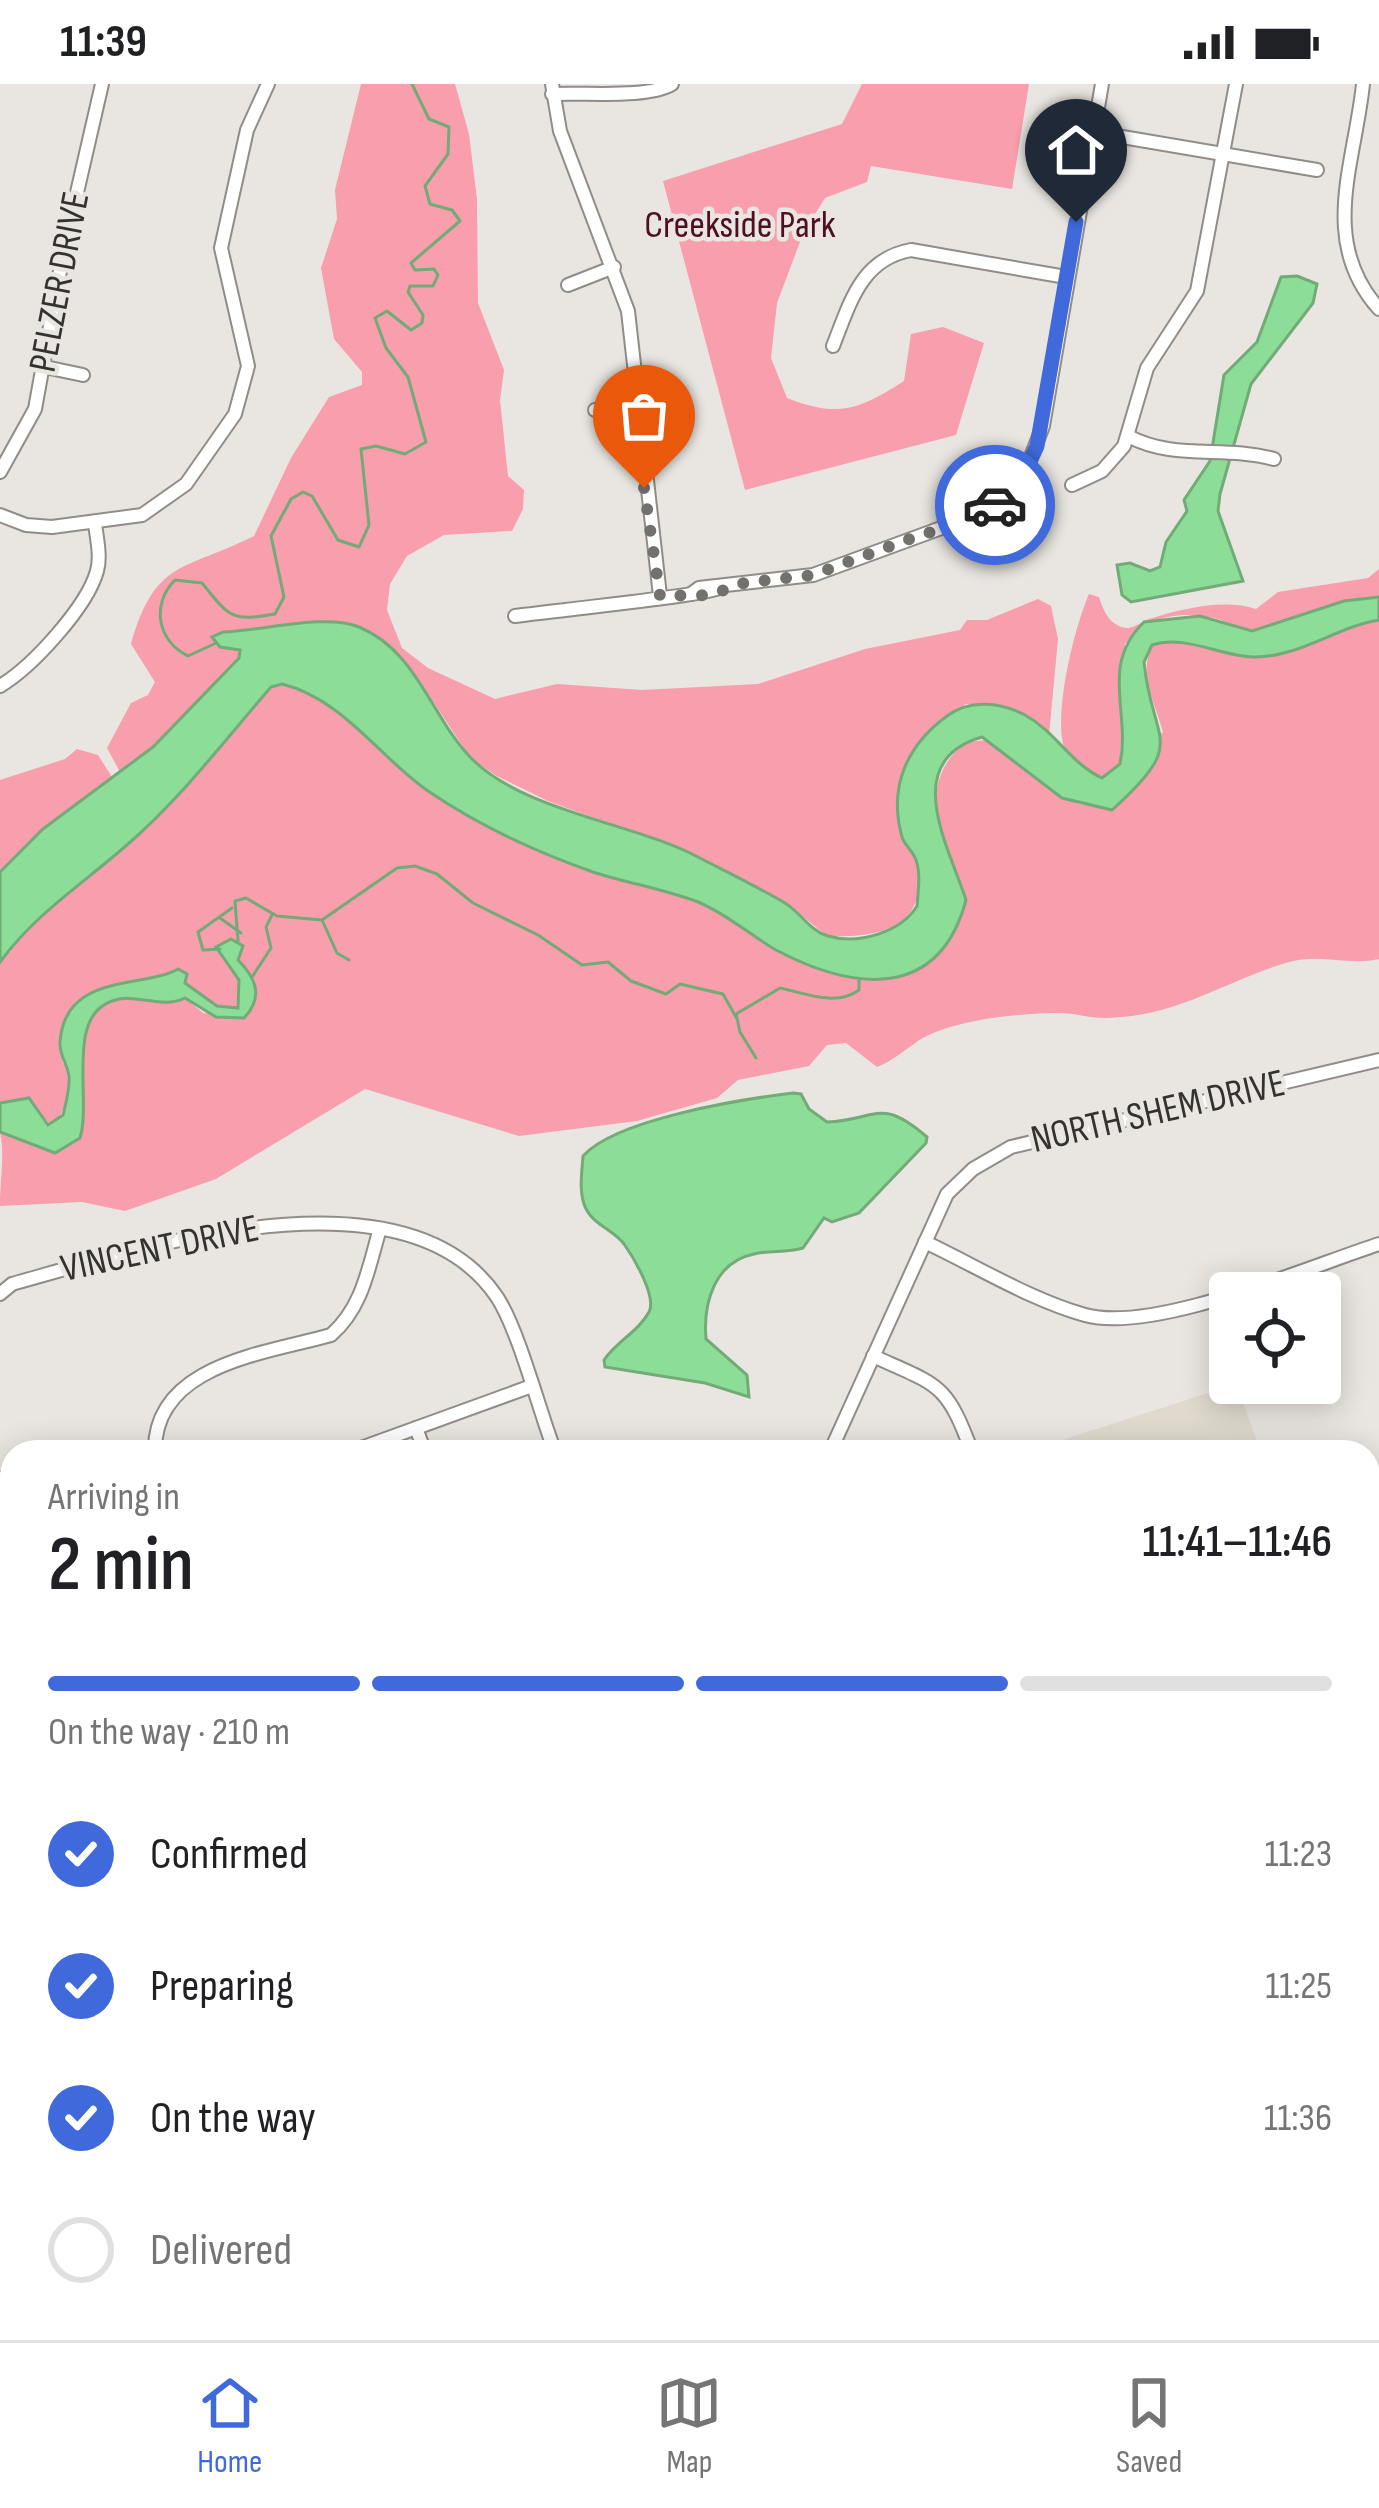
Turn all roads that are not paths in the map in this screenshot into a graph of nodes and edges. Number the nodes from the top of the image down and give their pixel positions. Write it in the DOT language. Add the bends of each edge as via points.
graph roads {
  1 [pos="102,84"];
  2 [pos="268,84"];
  3 [pos="672,84"];
  4 [pos="1102,84"];
  5 [pos="1236,84"];
  6 [pos="1364,84"];
  7 [pos="618,87"];
  8 [pos="552,89"];
  9 [pos="1093,131"];
  10 [pos="1223,153"];
  11 [pos="1317,170"];
  12 [pos="614,268"];
  13 [pos="1066,277"];
  14 [pos="568,285"];
  15 [pos="1379,309"];
  16 [pos="833,346"];
  17 [pos="45,367"];
  18 [pos="83,375"];
  19 [pos="638,406"];
  20 [pos="595,410"];
  21 [pos="1128,436"];
  22 [pos="1274,459"];
  23 [pos="0,472"];
  24 [pos="1072,485"];
  25 [pos="0,515"];
  26 [pos="95,524"];
  27 [pos="660,596"];
  28 [pos="514,616"];
  29 [pos="0,686"];
  30 [pos="1379,1060"];
  31 [pos="379,1232"];
  32 [pos="925,1242"];
  33 [pos="1379,1244"];
  34 [pos="0,1294"];
  35 [pos="873,1356"];
  36 [pos="530,1388"];
  37 [pos="416,1428"];
  38 [pos="158,1440"];
  39 [pos="383,1440"];
  40 [pos="420,1440"];
  41 [pos="550,1440"];
  42 [pos="835,1440"];
  43 [pos="968,1440"];
  1 -- 17 [label="street, PELZER DRIVE"];
  2 -- 26 [label="street" via="247,130 220,253 246,345 242,397 201,466 168,500 142,515"];
  3 -- 7 [label="street" via="630,94"];
  4 -- 9 [label="street"];
  5 -- 10 [label="street"];
  6 -- 15 [label="street" via="1342,232 1351,267"];
  7 -- 8 [label="street"];
  8 -- 12 [label="street" via="560,131"];
  9 -- 10 [label="street"];
  9 -- 13 [label="street"];
  10 -- 11 [label="street"];
  10 -- 21 [label="street" via="1202,275 1183,319 1147,368"];
  12 -- 14 [label="street"];
  12 -- 19 [label="street" via="628,311"];
  13 -- 16 [label="street" via="911,250 890,254 868,268"];
  13 -- 27 [label="street" via="1037,446 1025,472 980,520 813,575"];
  17 -- 18 [label="street"];
  17 -- 23 [label="street, PELZER DRIVE" via="31,423"];
  19 -- 20 [label="street"];
  19 -- 27 [label="street"];
  21 -- 22 [label="street" via="1159,451 1242,450"];
  21 -- 24 [label="street" via="1102,471"];
  25 -- 26 [label="street" via="26,525"];
  26 -- 29 [label="street" via="99,564 90,588 34,660"];
  27 -- 28 [label="street"];
  30 -- 32 [label="street, NORTH SHEM DRIVE" via="1011,1147 946,1194"];
  31 -- 34 [label="street, VINCENT DRIVE" via="304,1223 231,1227 12,1284"];
  31 -- 36 [label="street, VINCENT DRIVE" via="435,1246 475,1271 500,1301"];
  31 -- 38 [label="street" via="347,1321 331,1335 185,1382"];
  32 -- 33 [label="street" via="1085,1315 1118,1319 1166,1313"];
  32 -- 35 [label="street, NORTH SHEM DRIVE"];
  35 -- 42 [label="street, NORTH SHEM DRIVE"];
  35 -- 43 [label="street" via="941,1388"];
  36 -- 37 [label="street"];
  36 -- 41 [label="street, VINCENT DRIVE"];
  37 -- 39 [label="street"];
  37 -- 40 [label="street"];
}
